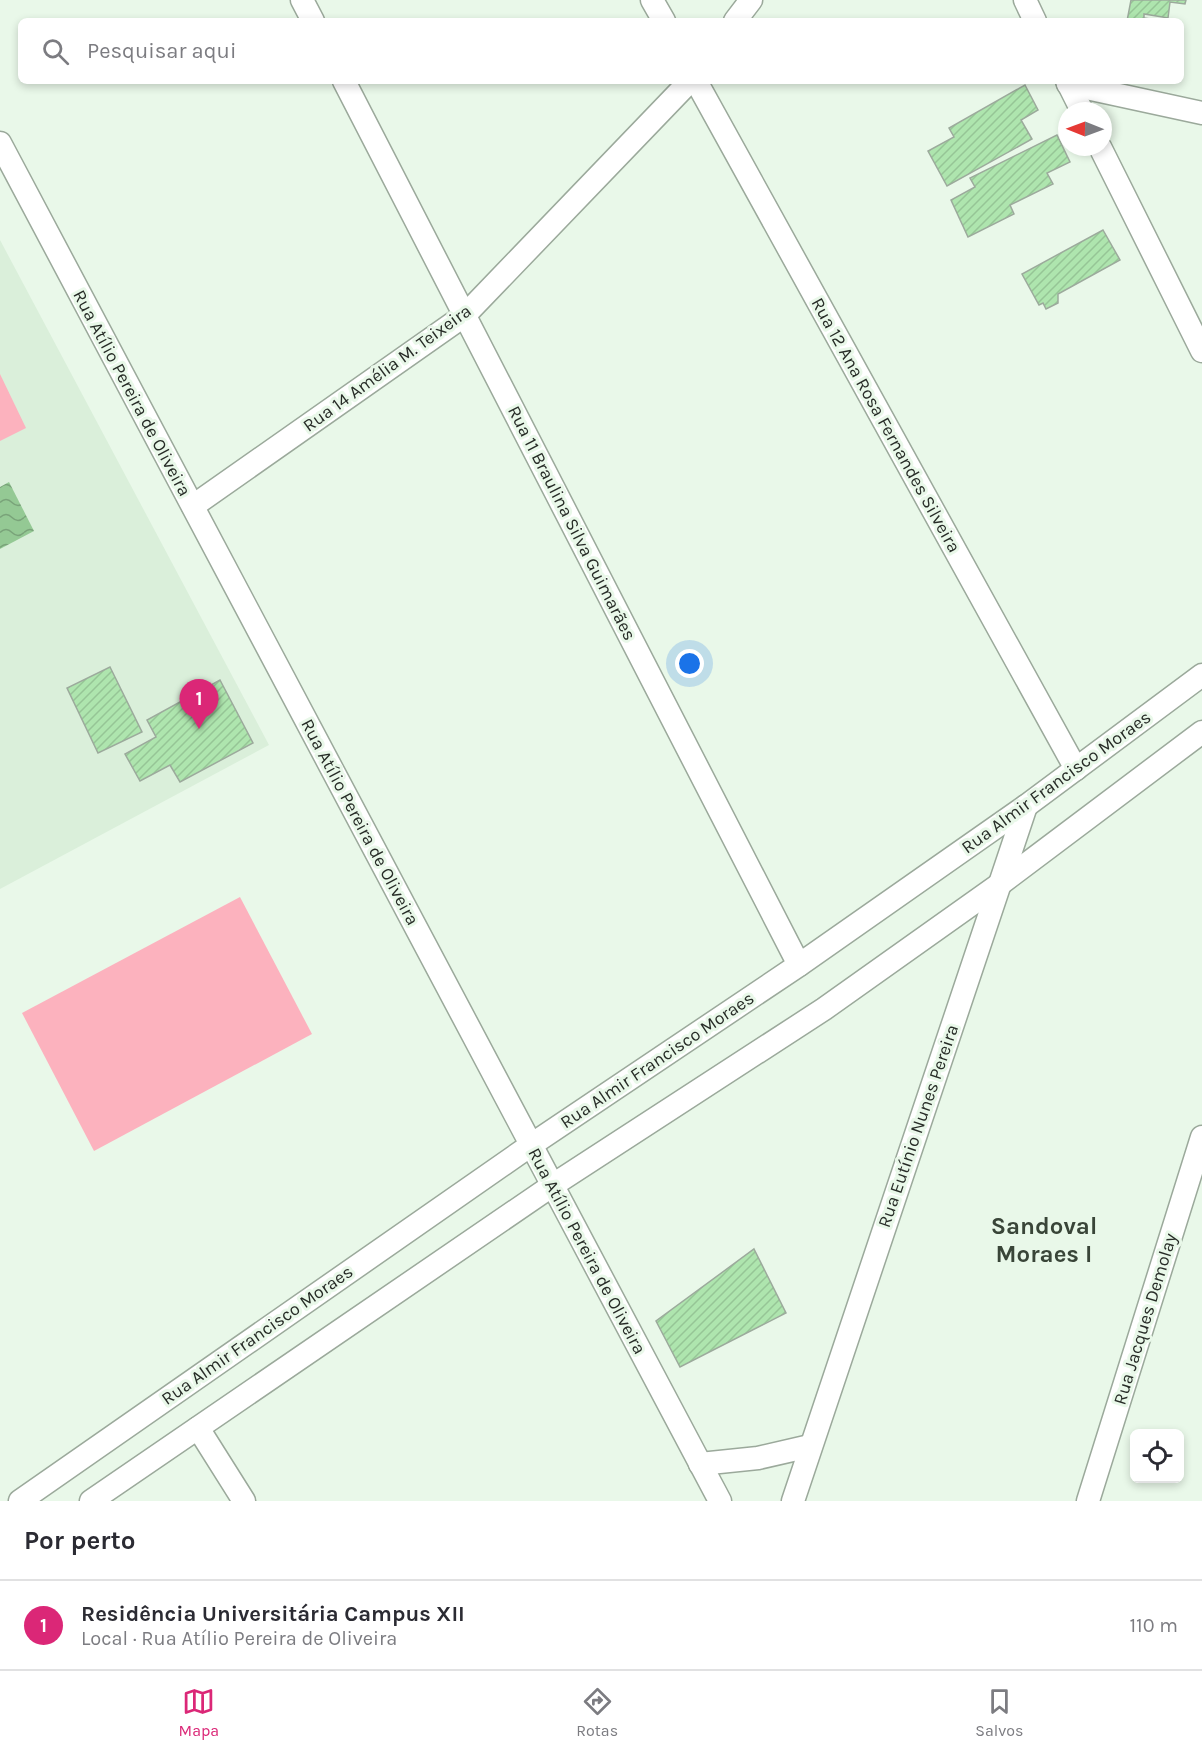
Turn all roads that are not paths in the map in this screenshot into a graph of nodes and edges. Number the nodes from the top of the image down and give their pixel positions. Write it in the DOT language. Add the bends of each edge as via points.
graph roads {
  1 [pos="302,0"];
  2 [pos="652,0"];
  3 [pos="751,0"];
  4 [pos="1024,0"];
  5 [pos="311,18"];
  6 [pos="662,18"];
  7 [pos="737,18"];
  8 [pos="1033,18"];
  9 [pos="346,84"];
  10 [pos="687,84"];
  11 [pos="698,84"];
  12 [pos="1068,84"];
  13 [pos="1076,84"];
  14 [pos="1077,102"];
  15 [pos="1202,113"];
  16 [pos="0,143"];
  17 [pos="1104,156"];
  18 [pos="465,315"];
  19 [pos="1202,351"];
  20 [pos="193,506"];
  21 [pos="1202,675"];
  22 [pos="1202,732"];
  23 [pos="1076,770"];
  24 [pos="1026,806"];
  25 [pos="1000,884"];
  26 [pos="799,964"];
  27 [pos="1202,1137"];
  28 [pos="531,1145"];
  29 [pos="553,1185"];
  30 [pos="198,1428"];
  31 [pos="810,1446"];
  32 [pos="700,1464"];
  33 [pos="20,1501"];
  34 [pos="91,1501"];
  35 [pos="244,1501"];
  36 [pos="720,1501"];
  37 [pos="793,1501"];
  38 [pos="1088,1501"];
  1 -- 5 [label="street"];
  2 -- 6 [label="street"];
  3 -- 7 [label="street"];
  4 -- 8 [label="street"];
  9 -- 18 [label="street, Rua 11 Braulina Silva Guimarães"];
  10 -- 18 [label="street, Rua 14 Amélia M. Teixeira"];
  11 -- 23 [label="street, Rua 12 Ana Rosa Fernandes Silveira"];
  12 -- 14 [label="street"];
  13 -- 15 [label="street"];
  16 -- 20 [label="street, Rua Atílio Pereira de Oliveira"];
  17 -- 19 [label="street"];
  18 -- 20 [label="street, Rua 14 Amélia M. Teixeira"];
  18 -- 26 [label="street, Rua 11 Braulina Silva Guimarães"];
  20 -- 28 [label="street, Rua Atílio Pereira de Oliveira"];
  21 -- 23 [label="street, Rua Almir Francisco Moraes"];
  22 -- 25 [label="street"];
  23 -- 24 [label="street, Rua Almir Francisco Moraes"];
  24 -- 25 [label="street, Rua Eutínio Nunes Pereira"];
  24 -- 26 [label="street, Rua Almir Francisco Moraes"];
  25 -- 29 [label="street" via="824,1010"];
  25 -- 31 [label="street, Rua Eutínio Nunes Pereira"];
  26 -- 28 [label="street, Rua Almir Francisco Moraes"];
  27 -- 38 [label="street, Rua Jacques Demolay"];
  28 -- 29 [label="street, Rua Atílio Pereira de Oliveira"];
  28 -- 33 [label="street, Rua Almir Francisco Moraes"];
  29 -- 30 [label="street"];
  29 -- 32 [label="street, Rua Atílio Pereira de Oliveira"];
  30 -- 34 [label="street"];
  30 -- 35 [label="street"];
  31 -- 32 [label="street" via="758,1458"];
  31 -- 37 [label="street, Rua Eutínio Nunes Pereira"];
  32 -- 36 [label="street, Rua Atílio Pereira de Oliveira"];
}
